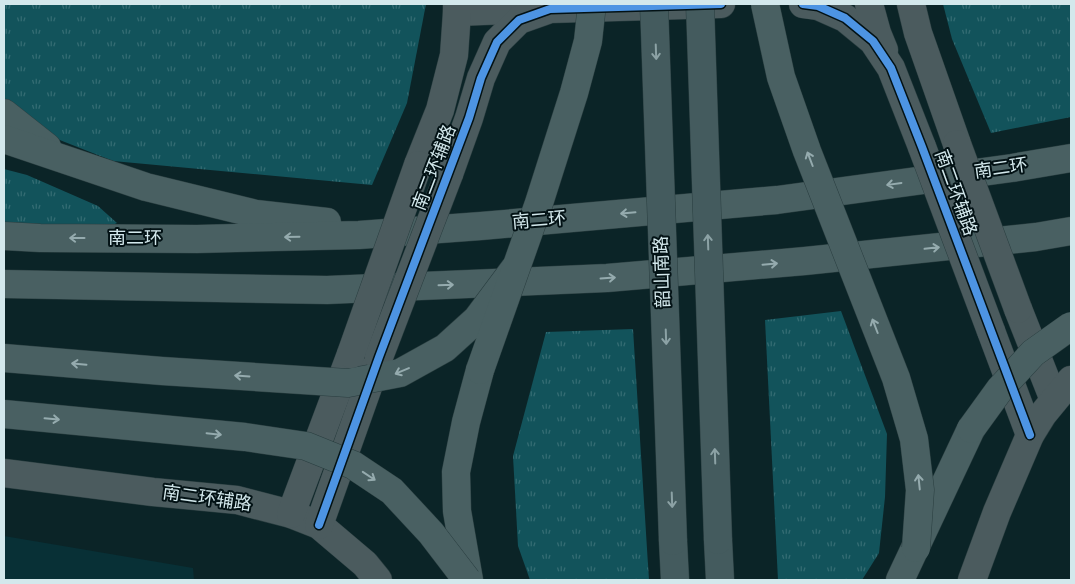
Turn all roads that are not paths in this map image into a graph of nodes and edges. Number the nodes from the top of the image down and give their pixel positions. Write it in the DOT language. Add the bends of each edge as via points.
graph roads {
  1 [pos="592,4"];
  2 [pos="654,4"];
  3 [pos="700,4"];
  4 [pos="721,4"];
  5 [pos="765,4"];
  6 [pos="803,4"];
  7 [pos="869,4"];
  8 [pos="911,4"];
  9 [pos="494,7"];
  10 [pos="457,8"];
  11 [pos="550,9"];
  12 [pos="891,68"];
  13 [pos="482,78"];
  14 [pos="4,113"];
  15 [pos="4,139"];
  16 [pos="60,157"];
  17 [pos="1071,158"];
  18 [pos="481,226"];
  19 [pos="1071,231"];
  20 [pos="4,236"];
  21 [pos="515,268"];
  22 [pos="4,284"];
  23 [pos="1071,326"];
  24 [pos="4,358"];
  25 [pos="1071,380"];
  26 [pos="1054,400"];
  27 [pos="4,414"];
  28 [pos="1030,435"];
  29 [pos="4,473"];
  30 [pos="291,514"];
  31 [pos="319,525"];
  32 [pos="916,548"];
  33 [pos="378,580"];
  34 [pos="468,580"];
  35 [pos="675,580"];
  36 [pos="720,580"];
  37 [pos="900,580"];
  38 [pos="907,580"];
  39 [pos="972,580"];
  1 -- 21 [label="highway, bridge" via="588,40 574,93"];
  2 -- 35 [label="main road, 韶山南路, one-way, bridge"];
  36 -- 3 [label="main road, one-way, bridge"];
  4 -- 11 [label="street, 南二环辅路"];
  32 -- 5 [label="highway, one-way, bridge" via="920,490 914,439 896,378 806,151 781,76"];
  6 -- 12 [label="street, 南二环辅路" via="818,6 845,18 873,41"];
  7 -- 12 [label="street"];
  8 -- 26 [label="street, bridge" via="957,144"];
  9 -- 10 [label="street"];
  9 -- 11 [label="street"];
  9 -- 13 [label="street"];
  10 -- 30 [label="street, bridge" via="454,54 440,110"];
  11 -- 13 [label="street, 南二环辅路" via="520,20 497,42"];
  12 -- 28 [label="street, 南二环辅路, bridge"];
  13 -- 31 [label="street, 南二环辅路, bridge"];
  14 -- 16 [label="highway"];
  15 -- 16 [label="highway"];
  16 -- 18 [label="highway" via="146,187 256,214 352,225"];
  17 -- 18 [label="highway, 南二环, one-way" via="777,200"];
  18 -- 20 [label="highway, 南二环, one-way" via="359,235 207,239"];
  22 -- 19 [label="highway, one-way" via="327,290 607,278 805,261"];
  21 -- 24 [label="highway, one-way, bridge" via="477,319 445,348 400,373 348,383"];
  21 -- 34 [label="highway, bridge" via="480,370 456,472 457,511"];
  23 -- 32 [label="highway, bridge" via="1033,353 1000,389 971,429"];
  25 -- 26 [label="street"];
  26 -- 28 [label="street"];
  27 -- 34 [label="highway, one-way, bridge" via="245,437 306,446 353,465 392,491"];
  28 -- 39 [label="street"];
  29 -- 30 [label="street, 南二环辅路" via="237,500"];
  30 -- 31 [label="street, 南二环辅路"];
  31 -- 33 [label="street" via="365,564"];
  32 -- 37 [label="highway"];
  32 -- 38 [label="highway"];
}
